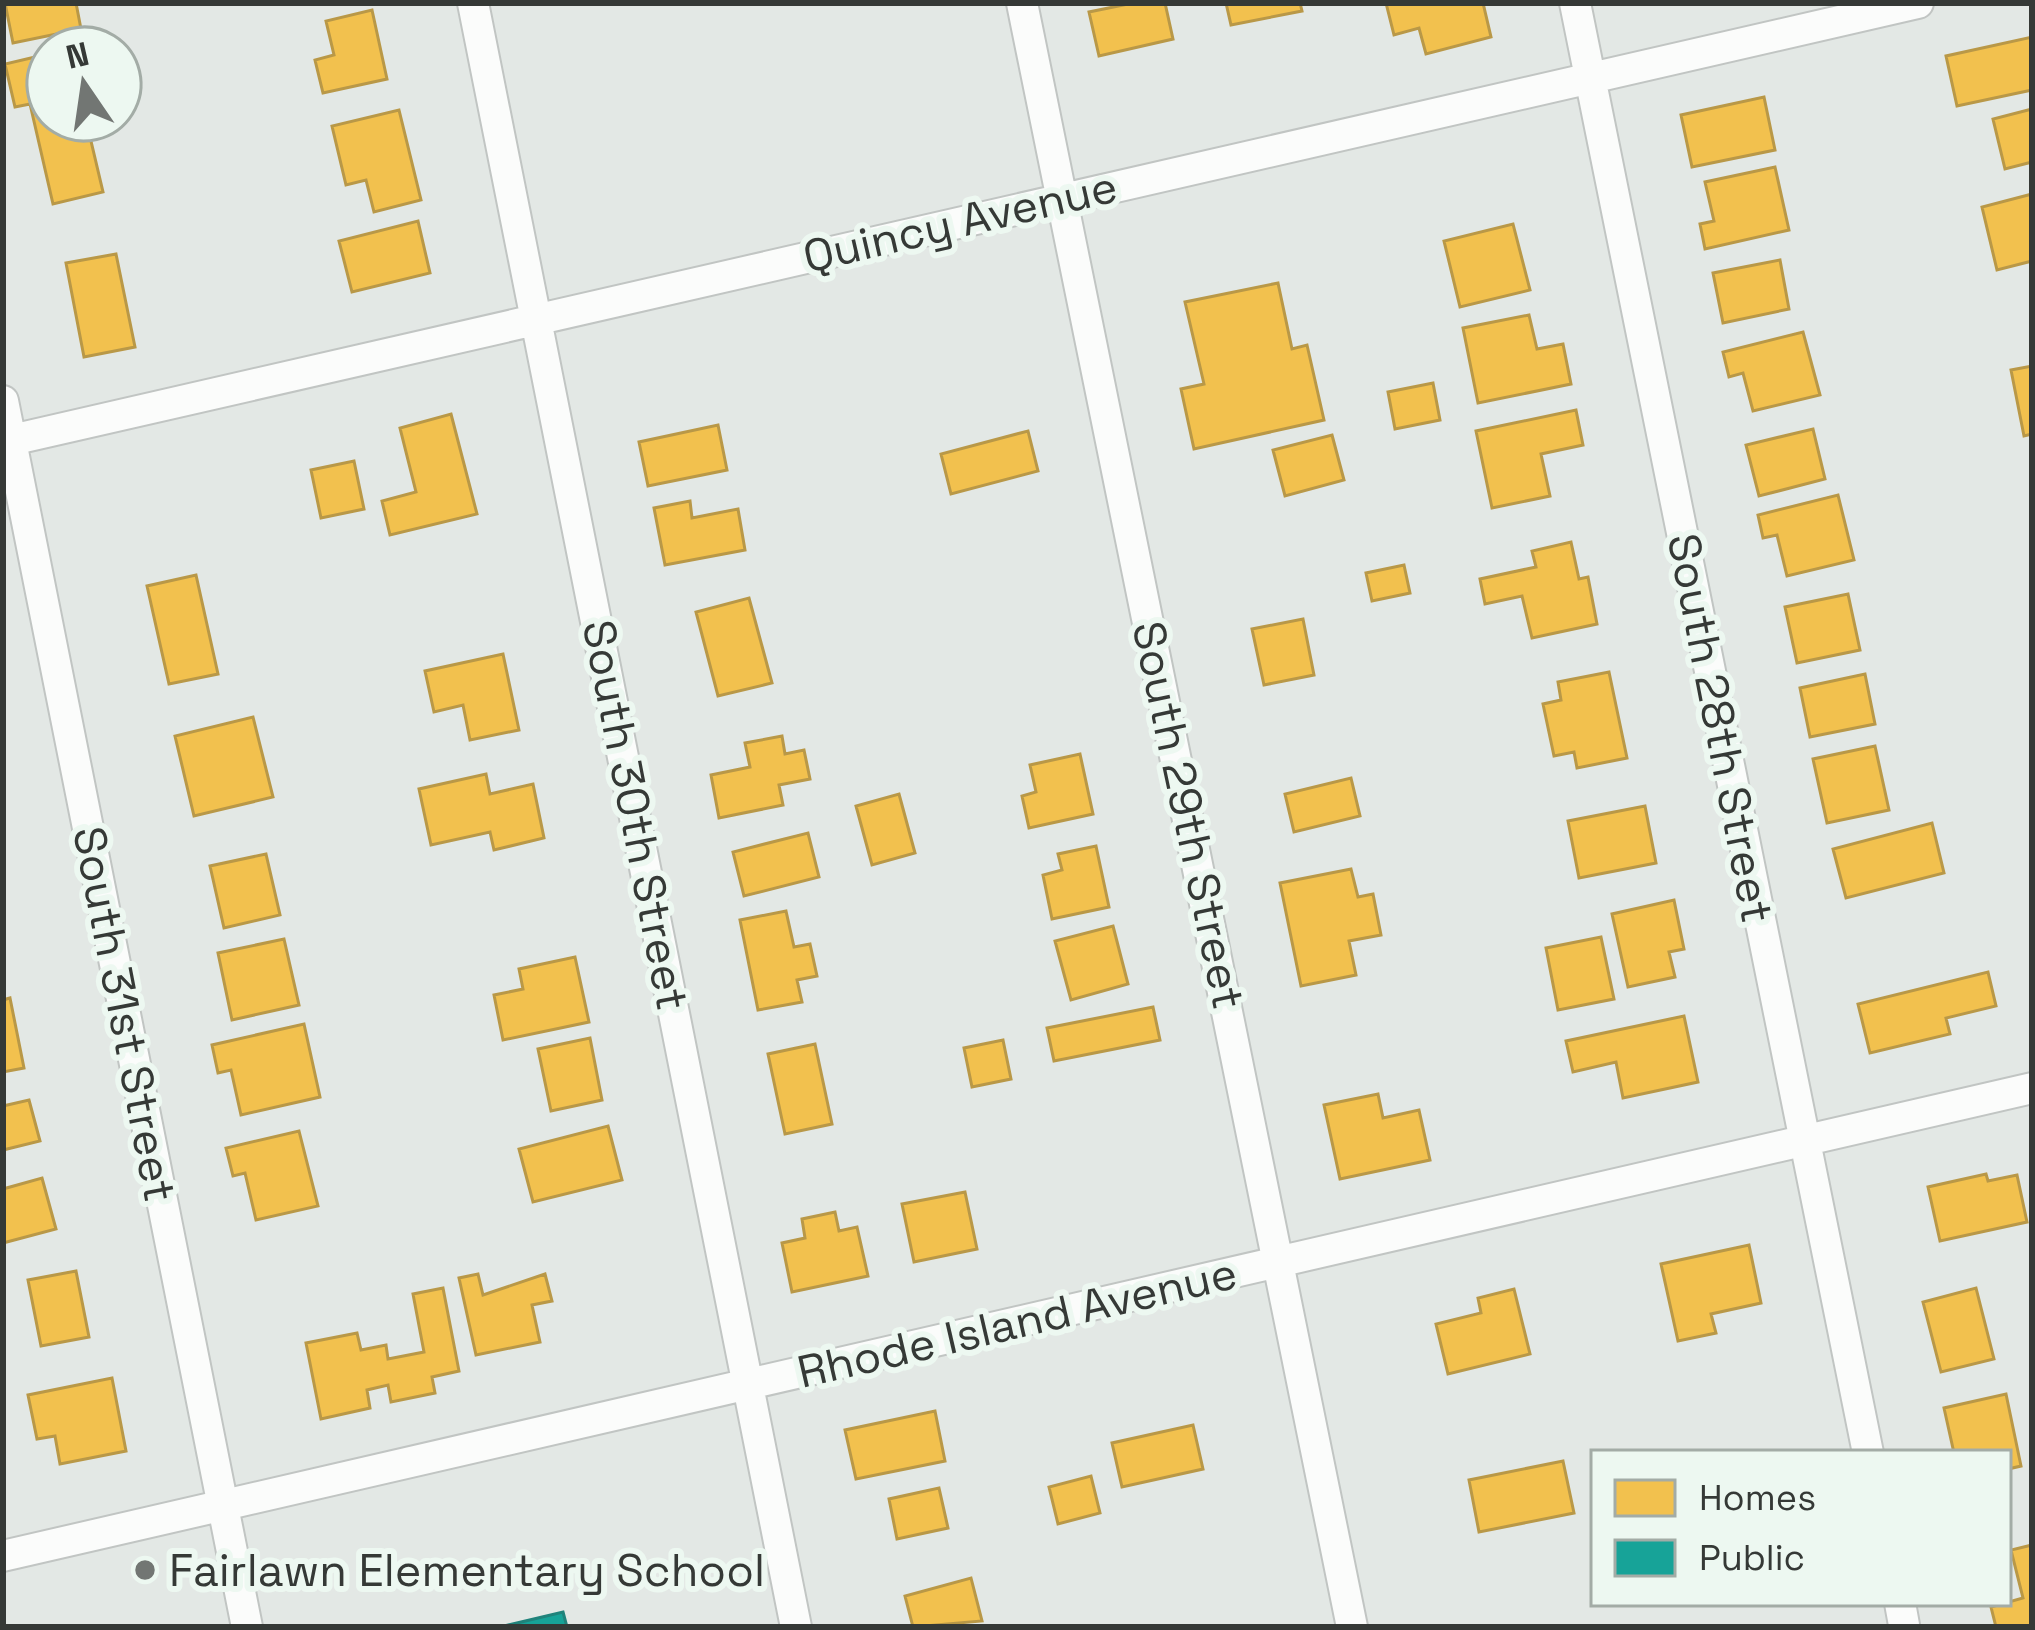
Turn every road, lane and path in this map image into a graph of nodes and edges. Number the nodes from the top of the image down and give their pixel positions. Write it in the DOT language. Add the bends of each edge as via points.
graph roads {
  1 [pos="472,3"];
  2 [pos="1022,3"];
  3 [pos="1575,3"];
  4 [pos="1918,3"];
  5 [pos="1591,82"];
  6 [pos="1063,197"];
  7 [pos="536,316"];
  8 [pos="3,400"];
  9 [pos="7,441"];
  10 [pos="2032,1088"];
  11 [pos="1803,1141"];
  12 [pos="1276,1262"];
  13 [pos="749,1384"];
  14 [pos="1867,1450"];
  15 [pos="222,1503"];
  16 [pos="3,1556"];
  17 [pos="247,1627"];
  18 [pos="796,1627"];
  19 [pos="1352,1627"];
  1 -- 7 [label="street, South 30th Street"];
  2 -- 6 [label="street, South 29th Street"];
  3 -- 5 [label="street, South 28th Street"];
  4 -- 5 [label="street, Quincy Avenue"];
  5 -- 6 [label="street, Quincy Avenue"];
  5 -- 11 [label="street, South 28th Street"];
  6 -- 7 [label="street, Quincy Avenue"];
  6 -- 12 [label="street, South 29th Street"];
  7 -- 9 [label="street, Quincy Avenue"];
  7 -- 13 [label="street, South 30th Street"];
  8 -- 9 [label="street, South 31st Street"];
  9 -- 15 [label="street, South 31st Street"];
  10 -- 11 [label="street, Rhode Island Avenue"];
  11 -- 12 [label="street, Rhode Island Avenue"];
  11 -- 14 [label="street, South 28th Street"];
  12 -- 13 [label="street, Rhode Island Avenue"];
  12 -- 19 [label="street, South 29th Street"];
  13 -- 15 [label="street, Rhode Island Avenue"];
  13 -- 18 [label="street, South 30th Street"];
  15 -- 16 [label="street, Rhode Island Avenue"];
  15 -- 17 [label="street, South 31st Street"];
}
